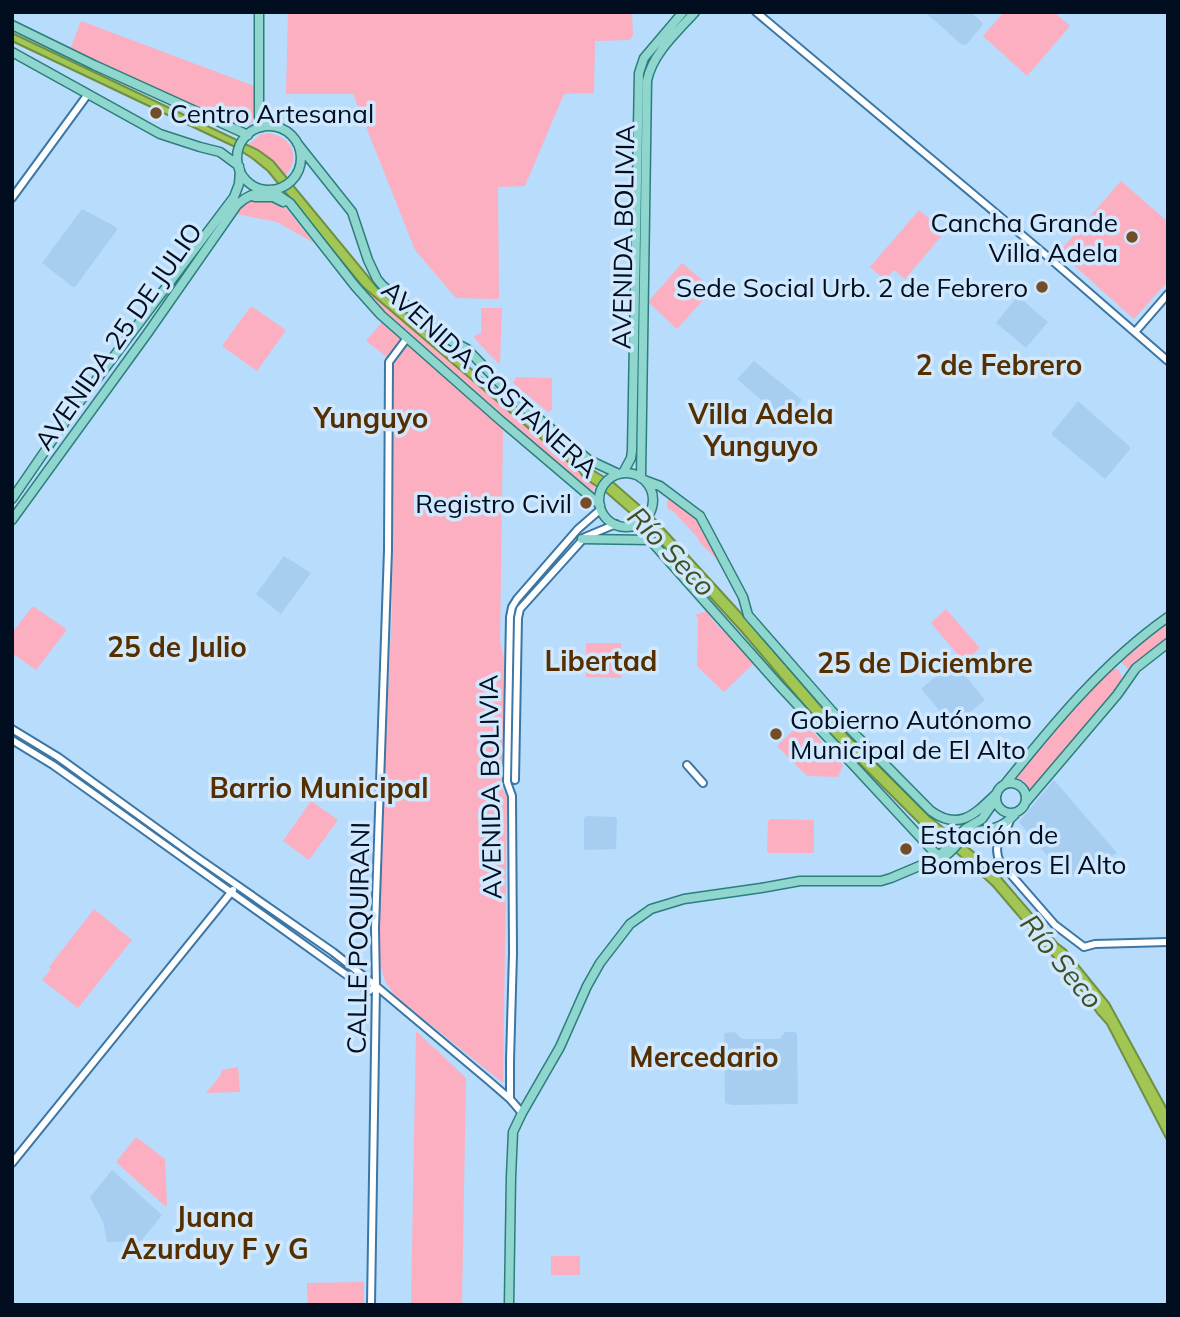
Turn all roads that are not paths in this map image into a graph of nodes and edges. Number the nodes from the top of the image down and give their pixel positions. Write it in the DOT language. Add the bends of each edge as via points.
graph roads {
  1 [pos="259,12"];
  2 [pos="684,12"];
  3 [pos="695,12"];
  4 [pos="757,12"];
  5 [pos="12,25"];
  6 [pos="12,51"];
  7 [pos="88,94"];
  8 [pos="262,127"];
  9 [pos="246,138"];
  10 [pos="297,143"];
  11 [pos="200,148"];
  12 [pos="240,168"];
  13 [pos="269,190"];
  14 [pos="12,198"];
  15 [pos="225,215"];
  16 [pos="324,246"];
  17 [pos="1168,294"];
  18 [pos="1135,332"];
  19 [pos="407,338"];
  20 [pos="1168,361"];
  21 [pos="619,474"];
  22 [pos="642,479"];
  23 [pos="12,499"];
  24 [pos="600,505"];
  25 [pos="12,520"];
  26 [pos="638,523"];
  27 [pos="615,524"];
  28 [pos="582,539"];
  29 [pos="651,540"];
  30 [pos="1168,617"];
  31 [pos="1168,643"];
  32 [pos="12,729"];
  33 [pos="12,740"];
  34 [pos="687,765"];
  35 [pos="515,779"];
  36 [pos="703,783"];
  37 [pos="1005,784"];
  38 [pos="997,796"];
  39 [pos="1026,802"];
  40 [pos="1017,812"];
  41 [pos="1010,820"];
  42 [pos="961,837"];
  43 [pos="939,857"];
  44 [pos="236,885"];
  45 [pos="230,893"];
  46 [pos="1168,942"];
  47 [pos="376,986"];
  48 [pos="510,1099"];
  49 [pos="522,1113"];
  50 [pos="12,1163"];
  51 [pos="371,1305"];
  52 [pos="509,1305"];
  1 -- 8 [label="main road" via="258,117"];
  2 -- 21 [label="main road, AVENIDA BOLIVIA" via="645,58 639,73 632,451"];
  3 -- 22 [label="main road, AVENIDA BOLIVIA" via="654,60 647,81"];
  4 -- 18 [label="street"];
  5 -- 9 [label="main road"];
  6 -- 7 [label="main road"];
  7 -- 11 [label="main road" via="160,134"];
  7 -- 14 [label="street"];
  8 -- 9 [label="main road"];
  8 -- 10 [label="main road" via="281,129"];
  9 -- 12 [label="main road" via="239,151"];
  10 -- 13 [label="main road" via="299,170 291,181"];
  10 -- 21 [label="main road, AVENIDA COSTANERA" via="352,212 382,285 444,337 467,349 516,400 584,457"];
  11 -- 12 [label="main road" via="220,152"];
  11 -- 15 [label="main road" via="222,158 233,170 233,190"];
  12 -- 13 [label="main road" via="251,184"];
  12 -- 15 [label="main road, AVENIDA 25 DE JULIO" via="237,191"];
  13 -- 15 [label="main road, AVENIDA 25 DE JULIO" via="242,199"];
  13 -- 16 [label="main road, AVENIDA COSTANERA" via="290,203"];
  15 -- 16 [label="main road" via="255,197 273,198"];
  15 -- 23 [label="main road, AVENIDA 25 DE JULIO" via="69,416"];
  15 -- 25 [label="main road, AVENIDA 25 DE JULIO" via="140,344"];
  16 -- 19 [label="main road, AVENIDA COSTANERA"];
  17 -- 18 [label="street"];
  18 -- 20 [label="street"];
  19 -- 24 [label="main road, AVENIDA COSTANERA"];
  19 -- 47 [label="street, CALLE POQUIRANI" via="389,362"];
  21 -- 22 [label="main road"];
  21 -- 24 [label="main road" via="602,488"];
  22 -- 26 [label="main road" via="652,495 651,508"];
  22 -- 38 [label="main road" via="660,486 700,516 748,615 831,710 931,811 946,820 964,819"];
  24 -- 27 [label="main road"];
  24 -- 48 [label="street, AVENIDA BOLIVIA" via="517,598 510,617"];
  26 -- 27 [label="main road"];
  26 -- 29 [label="main road"];
  27 -- 28 [label="street, AVENIDA BOLIVIA"];
  28 -- 29 [label="main road"];
  28 -- 35 [label="street, AVENIDA BOLIVIA" via="520,609"];
  29 -- 43 [label="main road"];
  30 -- 37 [label="main road" via="1078,697"];
  31 -- 39 [label="main road" via="1136,667"];
  32 -- 44 [label="street"];
  33 -- 45 [label="street"];
  34 -- 36 [label="street"];
  37 -- 38 [label="main road"];
  37 -- 39 [label="main road" via="1023,788"];
  38 -- 40 [label="main road" via="1003,811"];
  38 -- 42 [label="main road" via="982,819"];
  39 -- 40 [label="main road"];
  40 -- 41 [label="main road"];
  41 -- 42 [label="main road"];
  41 -- 46 [label="street" via="997,844 997,856 1055,925 1084,947"];
  42 -- 43 [label="main road"];
  43 -- 49 [label="main road" via="881,881 800,881 684,899 651,909 620,935 600,963"];
  44 -- 45 [label="street"];
  44 -- 47 [label="street"];
  45 -- 47 [label="street" via="369,991"];
  45 -- 50 [label="street"];
  47 -- 48 [label="street"];
  47 -- 51 [label="street, CALLE POQUIRANI"];
  48 -- 49 [label="street"];
  49 -- 52 [label="main road" via="513,1132"];
}
